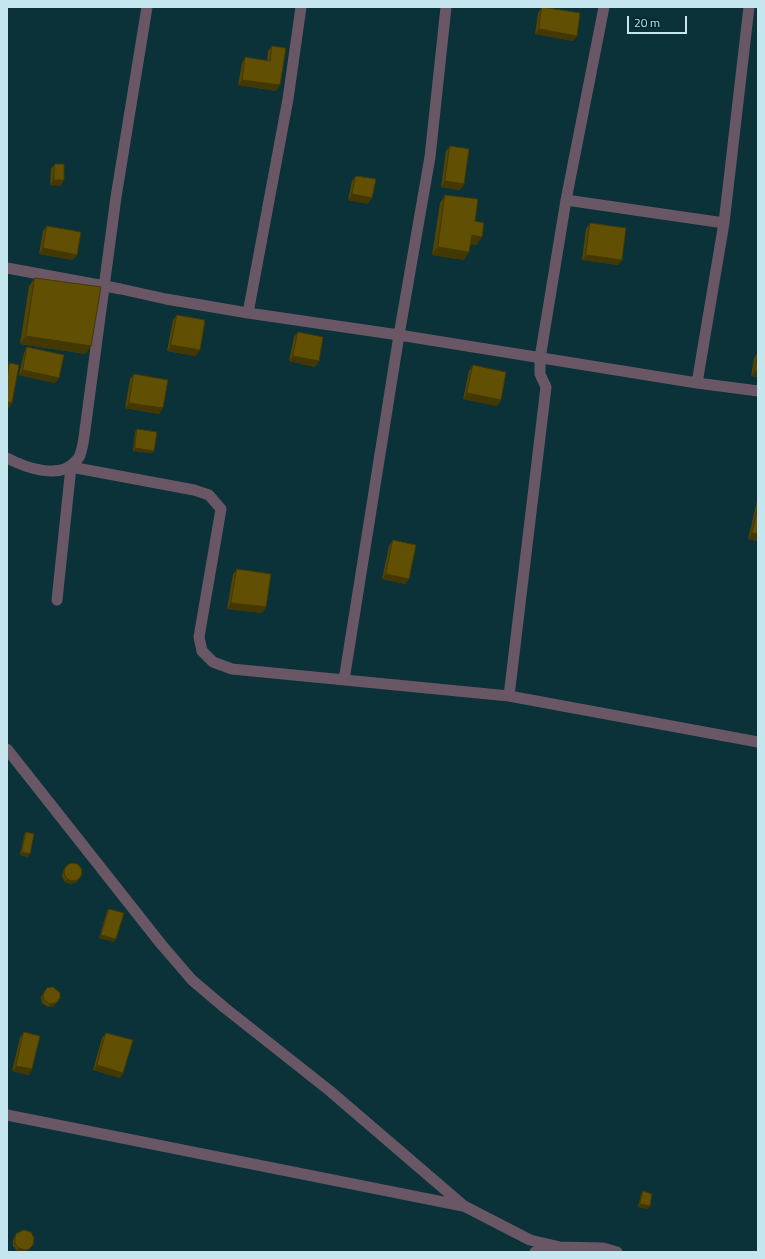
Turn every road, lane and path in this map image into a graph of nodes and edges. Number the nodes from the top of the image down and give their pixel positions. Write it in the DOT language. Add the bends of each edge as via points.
graph roads {
  1 [pos="147,7"];
  2 [pos="300,7"];
  3 [pos="446,7"];
  4 [pos="604,7"];
  5 [pos="749,7"];
  6 [pos="566,200"];
  7 [pos="724,223"];
  8 [pos="7,268"];
  9 [pos="104,286"];
  10 [pos="248,313"];
  11 [pos="399,335"];
  12 [pos="540,358"];
  13 [pos="697,383"];
  14 [pos="758,391"];
  15 [pos="7,458"];
  16 [pos="71,467"];
  17 [pos="58,600"];
  18 [pos="344,680"];
  19 [pos="509,696"];
  20 [pos="758,742"];
  21 [pos="7,749"];
  22 [pos="7,1116"];
  23 [pos="464,1206"];
  24 [pos="560,1247"];
  25 [pos="535,1252"];
  26 [pos="617,1252"];
  1 -- 9 [label="street"];
  2 -- 10 [label="street" via="288,99"];
  3 -- 11 [label="street" via="430,157"];
  4 -- 6 [label="street"];
  5 -- 7 [label="street"];
  6 -- 7 [label="street"];
  6 -- 12 [label="street"];
  7 -- 13 [label="street"];
  8 -- 9 [label="street"];
  9 -- 10 [label="street"];
  9 -- 16 [label="street" via="85,430 80,456"];
  10 -- 11 [label="street"];
  11 -- 12 [label="street"];
  11 -- 18 [label="street"];
  12 -- 13 [label="street"];
  12 -- 19 [label="street" via="540,374 546,387"];
  13 -- 14 [label="street"];
  15 -- 16 [label="street" via="38,470"];
  16 -- 17 [label="street"];
  16 -- 18 [label="street" via="204,493 221,509 199,637 202,651 213,662 232,669"];
  18 -- 19 [label="street"];
  19 -- 20 [label="street"];
  21 -- 23 [label="street" via="192,980 330,1091"];
  22 -- 23 [label="street"];
  23 -- 24 [label="street" via="530,1240"];
  24 -- 25 [label="street"];
  24 -- 26 [label="street" via="603,1248"];
}
